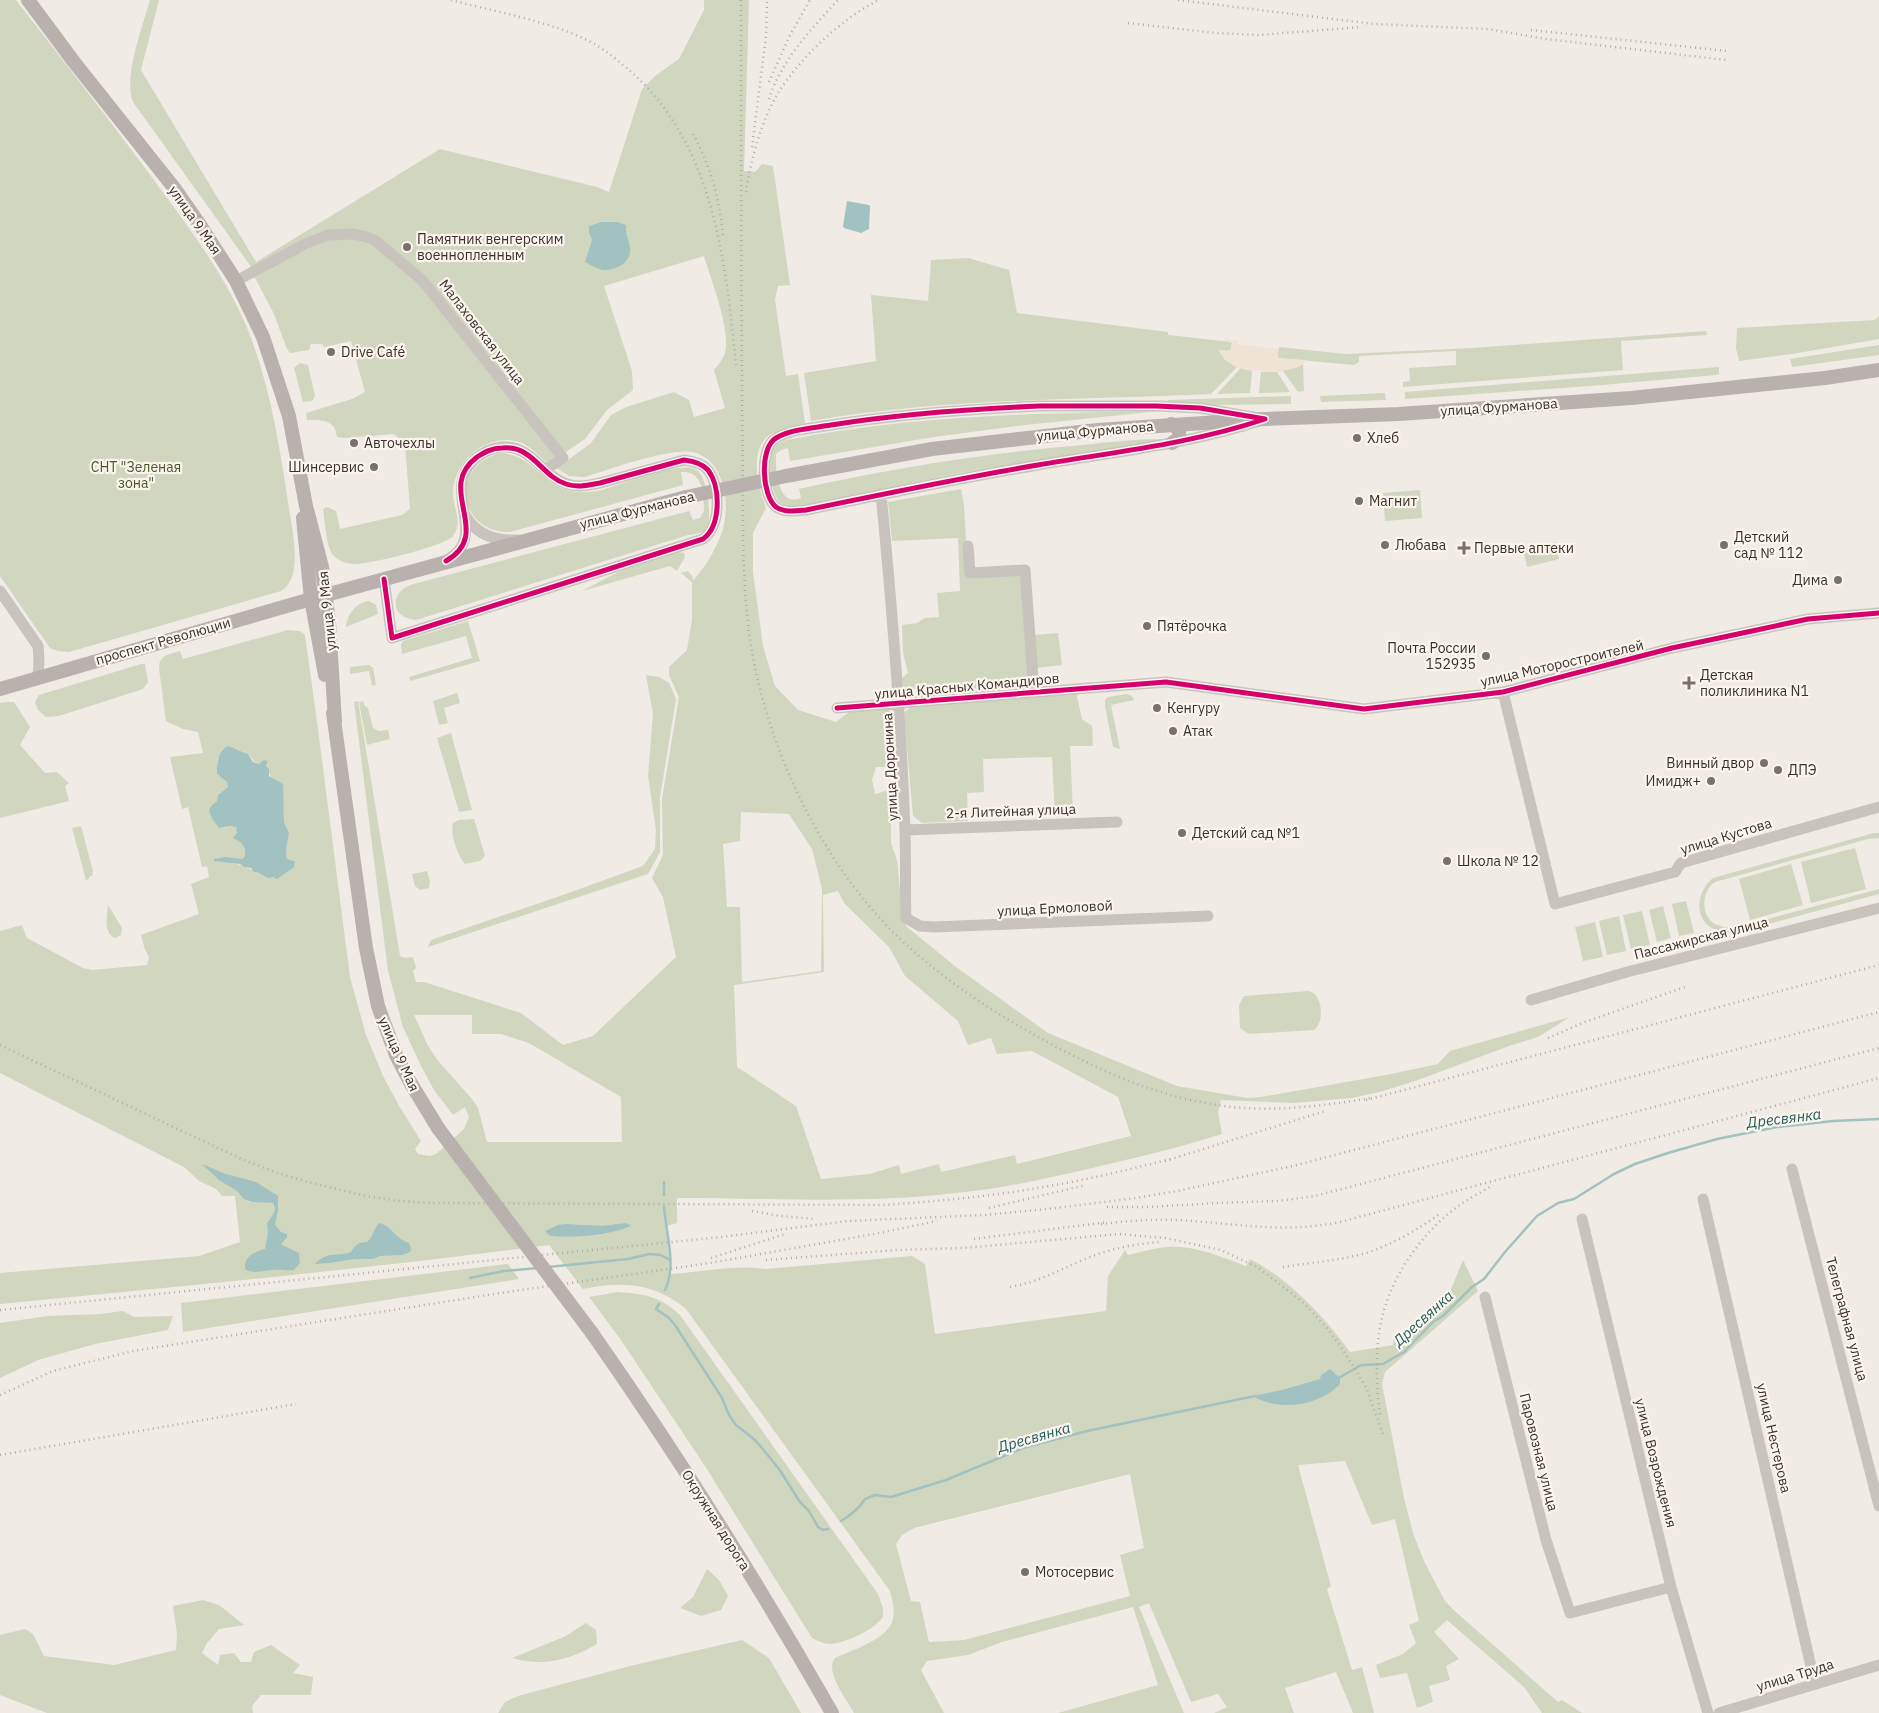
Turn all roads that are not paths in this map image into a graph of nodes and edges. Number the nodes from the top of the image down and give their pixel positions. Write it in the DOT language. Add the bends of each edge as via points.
graph roads {
  1 [pos="28,0"];
  2 [pos="236,281"];
  3 [pos="1879,370"];
  4 [pos="1173,407"];
  5 [pos="1265,419"];
  6 [pos="1172,424"];
  7 [pos="1172,443"];
  8 [pos="545,470"];
  9 [pos="299,473"];
  10 [pos="881,494"];
  11 [pos="463,512"];
  12 [pos="526,540"];
  13 [pos="968,546"];
  14 [pos="446,561"];
  15 [pos="384,579"];
  16 [pos="0,591"];
  17 [pos="326,595"];
  18 [pos="311,599"];
  19 [pos="1879,613"];
  20 [pos="38,678"];
  21 [pos="1099,686"];
  22 [pos="0,689"];
  23 [pos="1034,692"];
  24 [pos="1503,692"];
  25 [pos="898,703"];
  26 [pos="837,708"];
  27 [pos="335,722"];
  28 [pos="1879,807"];
  29 [pos="1117,822"];
  30 [pos="905,830"];
  31 [pos="1879,908"];
  32 [pos="1208,916"];
  33 [pos="906,918"];
  34 [pos="1531,1000"];
  35 [pos="1792,1169"];
  36 [pos="1703,1199"];
  37 [pos="1582,1219"];
  38 [pos="1484,1297"];
  39 [pos="592,1333"];
  40 [pos="1879,1506"];
  41 [pos="1671,1587"];
  42 [pos="1879,1665"];
  43 [pos="1816,1684"];
  44 [pos="832,1713"];
  45 [pos="1708,1713"];
  46 [pos="1719,1713"];
  1 -- 2 [label="main road, улица 9 Мая" via="174,189"];
  2 -- 8 [label="street, Малаховская улица" via="328,235 360,234 377,242 423,281 563,458"];
  2 -- 9 [label="main road, улица 9 Мая" via="275,369 289,416"];
  3 -- 5 [label="main road, улица Фурманова" via="1632,398"];
  4 -- 5 [label="street"];
  4 -- 6 [label="street" via="1179,415"];
  4 -- 10 [label="street" via="972,409 866,420 786,434 769,443 765,457 767,488 775,506 790,511 806,510"];
  5 -- 6 [label="main road, улица Фурманова"];
  5 -- 7 [label="street"];
  6 -- 7 [label="main road" via="1180,433"];
  6 -- 12 [label="main road, улица Фурманова, bridge" via="932,449 686,497"];
  7 -- 10 [label="street"];
  8 -- 11 [label="street" via="517,448 495,448 485,452 467,468 462,479"];
  8 -- 15 [label="street" via="565,484 587,486 692,460 708,470 713,479 717,506 714,527 703,539 392,638"];
  9 -- 17 [label="main road, улица 9 Мая"];
  9 -- 18 [label="main road, улица 9 Мая"];
  10 -- 25 [label="street, улица Доронина"];
  11 -- 12 [label="street" via="476,529 486,535"];
  11 -- 14 [label="street" via="465,542 461,550"];
  12 -- 14 [label="main road, улица Фурманова"];
  13 -- 23 [label="street" via="970,573 1026,570"];
  14 -- 15 [label="main road, улица Фурманова"];
  15 -- 17 [label="main road, улица Фурманова"];
  16 -- 20 [label="street" via="38,646"];
  17 -- 18 [label="main road, проспект Революции"];
  17 -- 27 [label="main road, улица 9 Мая"];
  18 -- 20 [label="main road, проспект Революции"];
  18 -- 27 [label="main road, улица 9 Мая"];
  19 -- 24 [label="street, улица Моторостроителей" via="1808,619 1672,648"];
  20 -- 22 [label="main road, проспект Революции"];
  21 -- 23 [label="street, улица Красных Командиров"];
  21 -- 24 [label="street, улица Моторостроителей" via="1166,682 1364,708"];
  23 -- 25 [label="street, улица Красных Командиров"];
  24 -- 28 [label="street, улица Кустова" via="1555,904 1675,872 1681,863"];
  25 -- 26 [label="street, улица Красных Командиров"];
  25 -- 30 [label="street, улица Доронина"];
  27 -- 39 [label="main road, улица 9 Мая, bridge" via="366,948 378,1006 396,1055 438,1128"];
  29 -- 30 [label="street, 2-я Литейная улица"];
  30 -- 33 [label="street, улица Доронина"];
  31 -- 34 [label="street, Пассажирская улица" via="1627,972"];
  32 -- 33 [label="street, улица Ермоловой" via="934,928 920,926"];
  35 -- 40 [label="street, Телеграфная улица"];
  36 -- 43 [label="street, улица Нестерова"];
  37 -- 41 [label="street, улица Возрождения"];
  38 -- 41 [label="street, Паровозная улица" via="1546,1540 1570,1613"];
  39 -- 44 [label="main road, Окружная дорога" via="721,1526"];
  41 -- 45 [label="street, улица Возрождения"];
  42 -- 43 [label="street, улица Труда"];
  43 -- 46 [label="street, улица Труда"];
}
